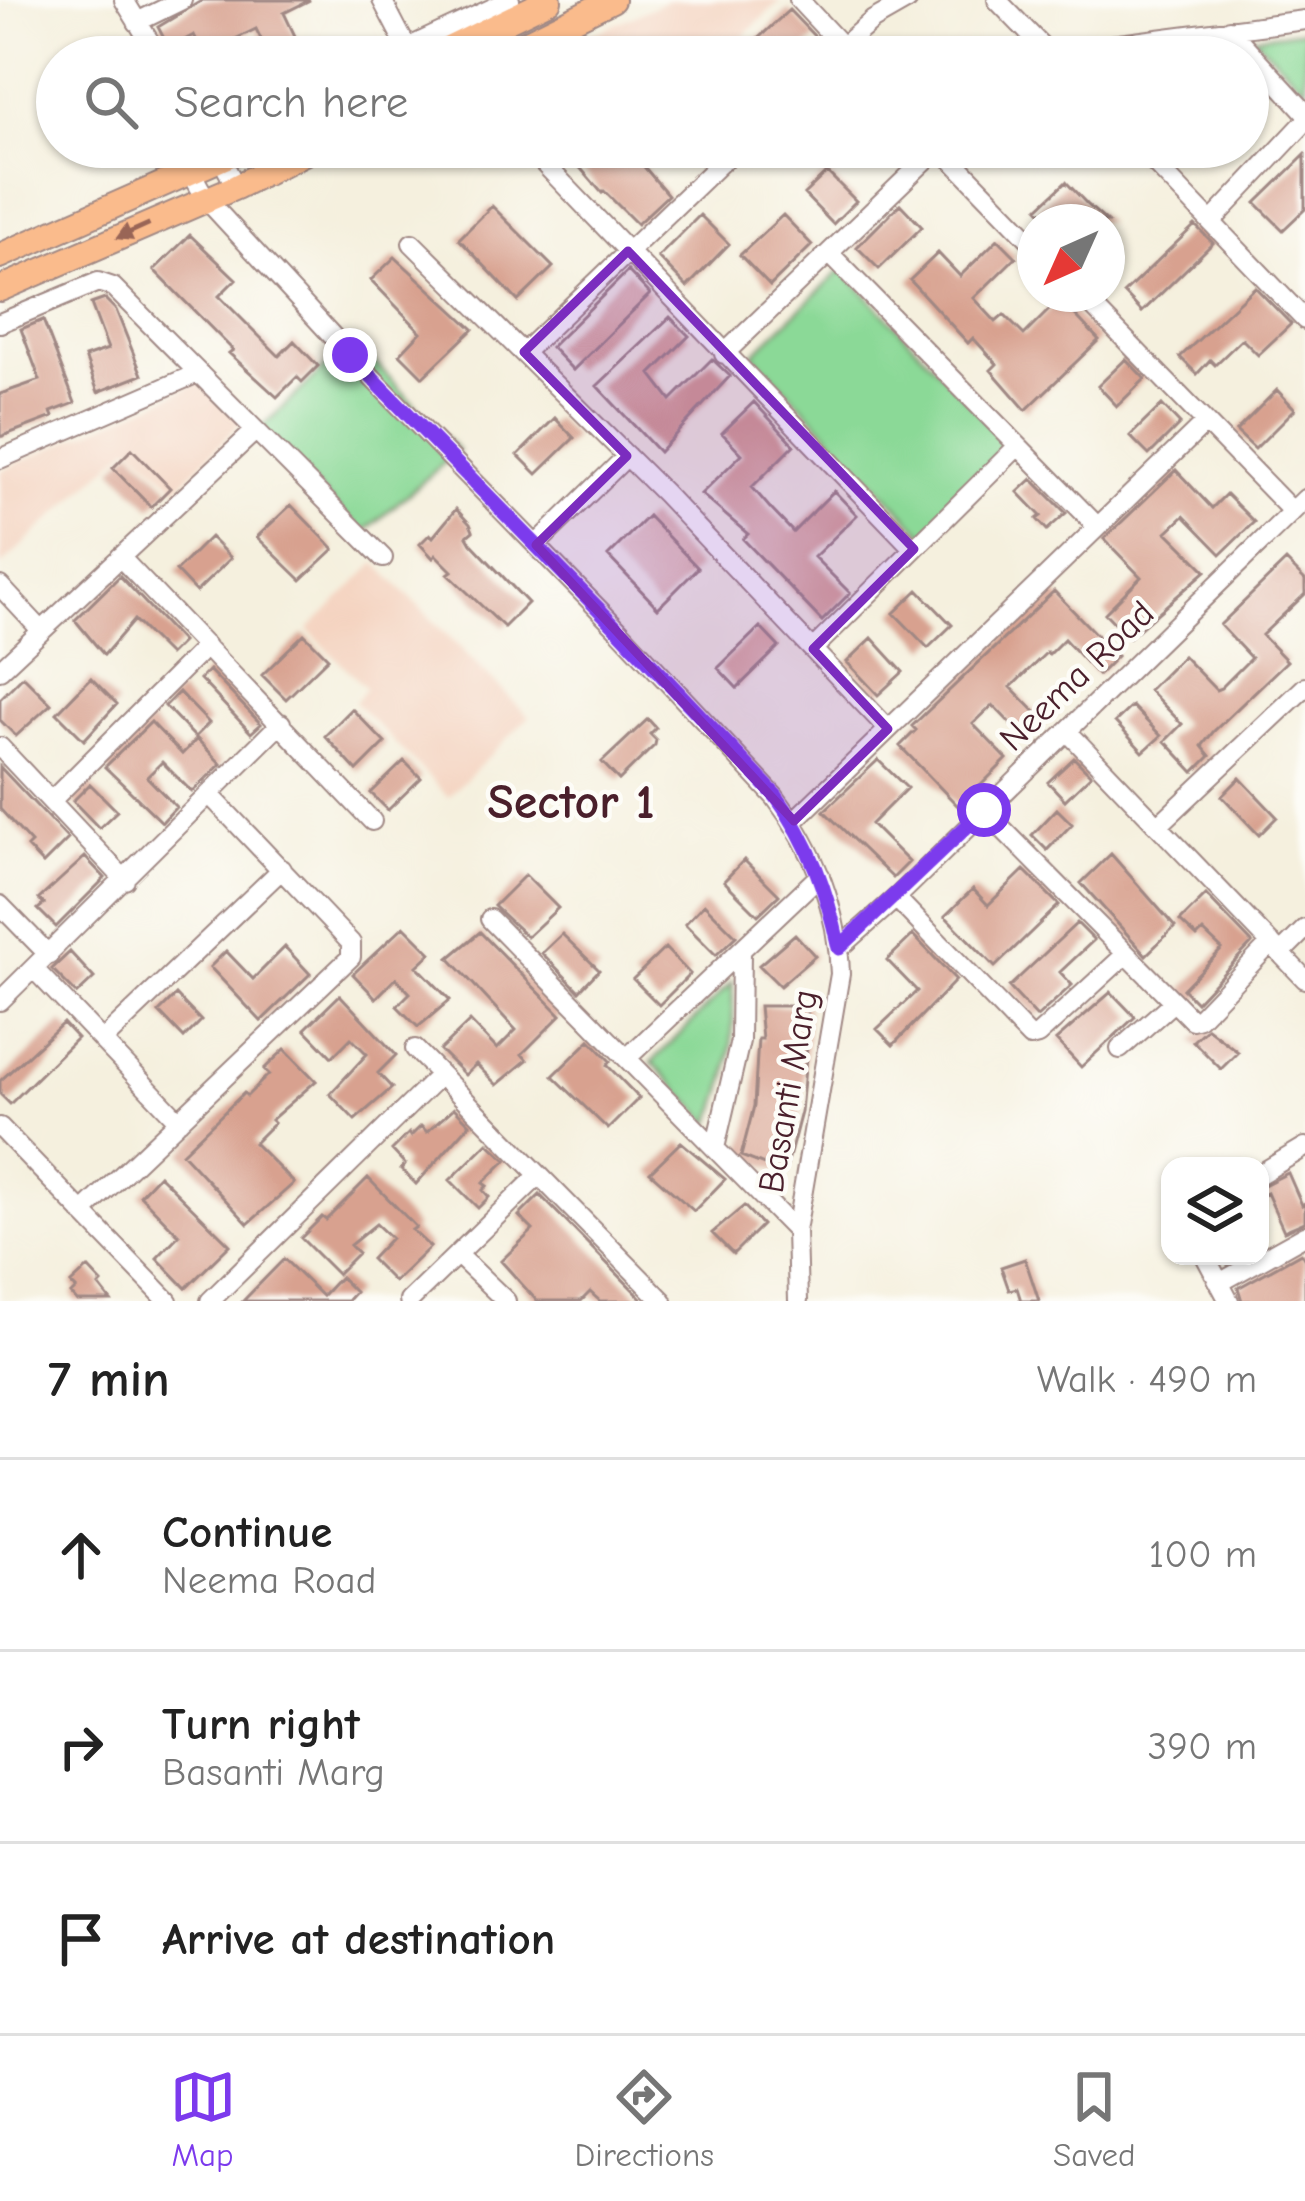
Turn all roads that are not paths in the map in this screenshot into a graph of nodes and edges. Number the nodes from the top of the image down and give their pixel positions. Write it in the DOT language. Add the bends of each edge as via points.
graph roads {
  1 [pos="124,0"];
  2 [pos="182,0"];
  3 [pos="382,0"];
  4 [pos="510,0"];
  5 [pos="549,0"];
  6 [pos="612,0"];
  7 [pos="799,0"];
  8 [pos="908,0"];
  9 [pos="997,0"];
  10 [pos="1305,20"];
  11 [pos="137,22"];
  12 [pos="1228,29"];
  13 [pos="146,36"];
  14 [pos="408,36"];
  15 [pos="448,36"];
  16 [pos="460,36"];
  17 [pos="539,36"];
  18 [pos="828,36"];
  19 [pos="857,36"];
  20 [pos="1032,36"];
  21 [pos="1180,36"];
  22 [pos="1234,36"];
  23 [pos="1269,73"];
  24 [pos="1305,112"];
  25 [pos="1305,122"];
  26 [pos="1269,160"];
  27 [pos="199,168"];
  28 [pos="226,168"];
  29 [pos="274,168"];
  30 [pos="547,168"];
  31 [pos="715,168"];
  32 [pos="918,168"];
  33 [pos="960,168"];
  34 [pos="1159,168"];
  35 [pos="1262,168"];
  36 [pos="192,174"];
  37 [pos="236,187"];
  38 [pos="206,199"];
  39 [pos="1211,222"];
  40 [pos="1017,226"];
  41 [pos="412,243"];
  42 [pos="628,251"];
  43 [pos="830,254"];
  44 [pos="0,256"];
  45 [pos="0,289"];
  46 [pos="1098,312"];
  47 [pos="1305,320"];
  48 [pos="0,323"];
  49 [pos="524,352"];
  50 [pos="724,354"];
  51 [pos="198,373"];
  52 [pos="1205,423"];
  53 [pos="255,431"];
  54 [pos="1017,447"];
  55 [pos="627,456"];
  56 [pos="0,459"];
  57 [pos="1299,505"];
  58 [pos="1097,526"];
  59 [pos="536,544"];
  60 [pos="914,549"];
  61 [pos="120,557"];
  62 [pos="383,558"];
  63 [pos="0,586"];
  64 [pos="41,630"];
  65 [pos="206,646"];
  66 [pos="813,650"];
  67 [pos="0,670"];
  68 [pos="1305,687"];
  69 [pos="281,723"];
  70 [pos="887,729"];
  71 [pos="1067,731"];
  72 [pos="0,747"];
  73 [pos="210,795"];
  74 [pos="51,801"];
  75 [pos="984,810"];
  76 [pos="372,820"];
  77 [pos="794,821"];
  78 [pos="1159,825"];
  79 [pos="282,869"];
  80 [pos="820,875"];
  81 [pos="125,880"];
  82 [pos="896,898"];
  83 [pos="0,905"];
  84 [pos="490,919"];
  85 [pos="1305,929"];
  86 [pos="839,948"];
  87 [pos="1276,948"];
  88 [pos="741,950"];
  89 [pos="1125,955"];
  90 [pos="42,962"];
  91 [pos="1305,979"];
  92 [pos="0,1001"];
  93 [pos="1172,1003"];
  94 [pos="102,1040"];
  95 [pos="415,1049"];
  96 [pos="1120,1049"];
  97 [pos="627,1058"];
  98 [pos="440,1075"];
  99 [pos="179,1120"];
  100 [pos="4,1138"];
  101 [pos="1305,1147"];
  102 [pos="715,1148"];
  103 [pos="1269,1169"];
  104 [pos="538,1176"];
  105 [pos="82,1214"];
  106 [pos="796,1231"];
  107 [pos="1302,1243"];
  108 [pos="458,1254"];
  109 [pos="1210,1265"];
  110 [pos="1226,1292"];
  111 [pos="168,1301"];
  112 [pos="210,1301"];
  113 [pos="409,1301"];
  114 [pos="506,1301"];
  115 [pos="663,1301"];
  116 [pos="798,1301"];
  1 -- 11 [label="street"];
  2 -- 11 [label="street"];
  3 -- 14 [label="street"];
  4 -- 15 [label="street"];
  5 -- 16 [label="main road"];
  6 -- 17 [label="main road"];
  7 -- 18 [label="street"];
  8 -- 19 [label="street"];
  9 -- 20 [label="street"];
  10 -- 12 [label="street"];
  11 -- 13 [label="street"];
  12 -- 21 [label="street"];
  12 -- 22 [label="street"];
  23 -- 24 [label="street"];
  25 -- 26 [label="street"];
  27 -- 36 [label="main road"];
  28 -- 37 [label="street"];
  29 -- 37 [label="main road"];
  30 -- 42 [label="street"];
  31 -- 42 [label="street"];
  32 -- 43 [label="street"];
  33 -- 40 [label="street"];
  34 -- 39 [label="street"];
  35 -- 39 [label="street"];
  36 -- 38 [label="street, Basanti Marg"];
  36 -- 44 [label="main road"];
  37 -- 38 [label="main road"];
  38 -- 45 [label="main road, one-way"];
  38 -- 59 [label="street, Basanti Marg"];
  39 -- 47 [label="street"];
  41 -- 49 [label="street"];
  42 -- 49 [label="street"];
  42 -- 50 [label="street"];
  43 -- 50 [label="street"];
  43 -- 54 [label="street"];
  46 -- 52 [label="street"];
  48 -- 51 [label="street" via="106,282"];
  49 -- 55 [label="street"];
  50 -- 60 [label="street"];
  51 -- 53 [label="street"];
  51 -- 56 [label="street"];
  52 -- 57 [label="street"];
  52 -- 58 [label="street"];
  53 -- 61 [label="street"];
  53 -- 62 [label="street"];
  54 -- 58 [label="street"];
  54 -- 60 [label="street"];
  55 -- 59 [label="street"];
  55 -- 66 [label="street"];
  57 -- 71 [label="street, Neema Road"];
  58 -- 70 [label="street"];
  59 -- 77 [label="street, Basanti Marg"];
  60 -- 66 [label="street"];
  61 -- 64 [label="street"];
  61 -- 65 [label="street"];
  63 -- 64 [label="street"];
  64 -- 67 [label="street"];
  65 -- 69 [label="street"];
  65 -- 74 [label="street"];
  66 -- 70 [label="street"];
  68 -- 78 [label="street"];
  69 -- 73 [label="street"];
  69 -- 76 [label="street"];
  70 -- 77 [label="street"];
  71 -- 75 [label="street, Neema Road"];
  71 -- 78 [label="street"];
  72 -- 74 [label="street"];
  73 -- 79 [label="street"];
  73 -- 81 [label="street"];
  74 -- 81 [label="street"];
  75 -- 82 [label="street, Neema Road"];
  75 -- 89 [label="street"];
  77 -- 80 [label="street, Basanti Marg"];
  78 -- 87 [label="street"];
  79 -- 94 [label="street"];
  79 -- 99 [label="street" via="351,943 351,957"];
  80 -- 86 [label="street, Basanti Marg"];
  80 -- 88 [label="street"];
  81 -- 90 [label="street"];
  82 -- 86 [label="street, Neema Road"];
  82 -- 89 [label="street" via="1030,1037"];
  83 -- 90 [label="street"];
  84 -- 97 [label="street"];
  85 -- 87 [label="street"];
  86 -- 106 [label="street, Basanti Marg"];
  87 -- 91 [label="street"];
  87 -- 93 [label="street" via="1199,1018"];
  88 -- 97 [label="street"];
  88 -- 102 [label="street" via="740,1041"];
  89 -- 93 [label="street"];
  90 -- 92 [label="street"];
  90 -- 94 [label="street"];
  93 -- 96 [label="street"];
  94 -- 99 [label="street"];
  95 -- 98 [label="street"];
  97 -- 102 [label="street"];
  98 -- 104 [label="street"];
  98 -- 112 [label="street"];
  99 -- 105 [label="street"];
  100 -- 105 [label="street"];
  101 -- 103 [label="street"];
  102 -- 106 [label="street"];
  104 -- 108 [label="street"];
  104 -- 115 [label="street"];
  105 -- 111 [label="street"];
  106 -- 116 [label="street, Basanti Marg"];
  107 -- 110 [label="street"];
  108 -- 113 [label="street"];
  108 -- 114 [label="street"];
  109 -- 110 [label="street"];
}
